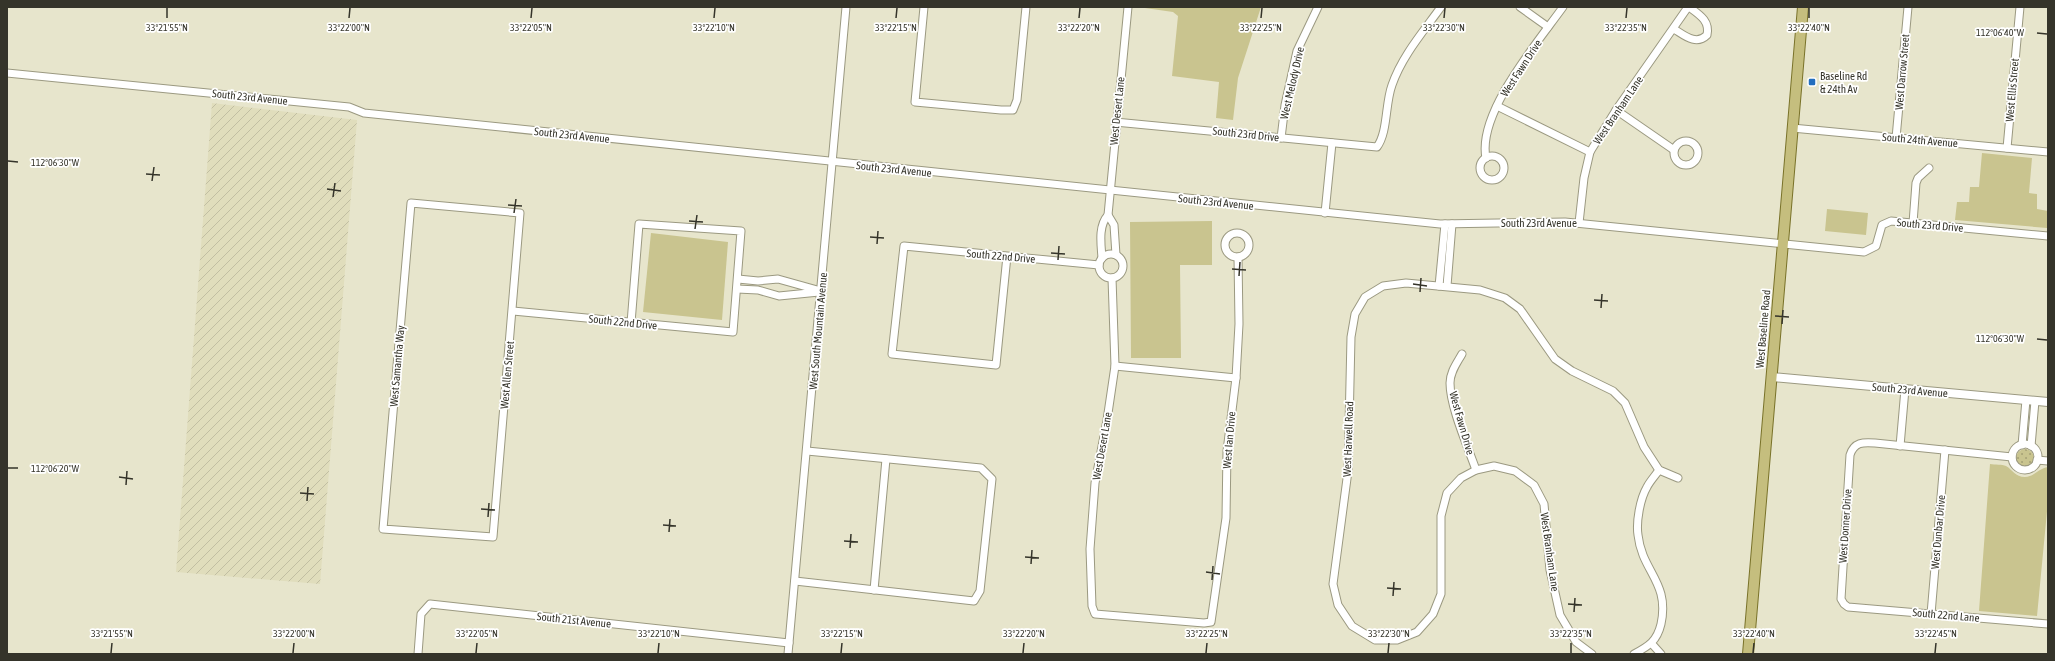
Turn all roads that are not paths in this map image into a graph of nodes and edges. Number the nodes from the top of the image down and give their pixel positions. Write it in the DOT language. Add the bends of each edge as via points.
graph roads {
  1 [pos="846,7"];
  2 [pos="924,7"];
  3 [pos="1026,7"];
  4 [pos="1128,7"];
  5 [pos="1318,7"];
  6 [pos="1441,7"];
  7 [pos="1520,7"];
  8 [pos="1563,7"];
  9 [pos="1689,7"];
  10 [pos="1803,7"];
  11 [pos="1908,7"];
  12 [pos="2020,7"];
  13 [pos="1548,27"];
  14 [pos="1674,29"];
  15 [pos="7,73"];
  16 [pos="1497,106"];
  17 [pos="1616,110"];
  18 [pos="1115,122"];
  19 [pos="1792,128"];
  20 [pos="1281,138"];
  21 [pos="1896,138"];
  22 [pos="1332,143"];
  23 [pos="2007,148"];
  24 [pos="1674,150"];
  25 [pos="1590,152"];
  26 [pos="2048,152"];
  27 [pos="1486,158"];
  28 [pos="833,163"];
  29 [pos="1929,168"];
  30 [pos="1109,191"];
  31 [pos="411,203"];
  32 [pos="1325,213"];
  33 [pos="1108,215"];
  34 [pos="1579,223"];
  35 [pos="1913,223"];
  36 [pos="1448,224"];
  37 [pos="1102,236"];
  38 [pos="2048,236"];
  39 [pos="1116,237"];
  40 [pos="1783,244"];
  41 [pos="1007,256"];
  42 [pos="1116,256"];
  43 [pos="1442,256"];
  44 [pos="1238,257"];
  45 [pos="1450,257"];
  46 [pos="1100,261"];
  47 [pos="1112,278"];
  48 [pos="738,279"];
  49 [pos="1439,286"];
  50 [pos="1447,286"];
  51 [pos="738,289"];
  52 [pos="821,292"];
  53 [pos="513,311"];
  54 [pos="631,323"];
  55 [pos="1462,354"];
  56 [pos="1115,366"];
  57 [pos="1772,377"];
  58 [pos="1236,378"];
  59 [pos="1905,389"];
  60 [pos="2026,400"];
  61 [pos="2035,401"];
  62 [pos="2048,402"];
  63 [pos="2023,429"];
  64 [pos="2033,429"];
  65 [pos="2022,445"];
  66 [pos="1900,446"];
  67 [pos="2031,446"];
  68 [pos="1946,450"];
  69 [pos="807,451"];
  70 [pos="2012,457"];
  71 [pos="886,459"];
  72 [pos="2037,460"];
  73 [pos="2048,460"];
  74 [pos="1476,470"];
  75 [pos="1659,470"];
  76 [pos="1678,478"];
  77 [pos="494,537"];
  78 [pos="795,581"];
  79 [pos="874,590"];
  80 [pos="1844,604"];
  81 [pos="1932,614"];
  82 [pos="1211,622"];
  83 [pos="2048,624"];
  84 [pos="789,642"];
  85 [pos="1652,644"];
  86 [pos="418,654"];
  87 [pos="788,654"];
  88 [pos="1592,654"];
  89 [pos="1634,654"];
  90 [pos="1661,654"];
  91 [pos="1748,654"];
  1 -- 28 [label="street, West South Mountain Avenue"];
  2 -- 3 [label="street" via="915,102 1013,110 1017,100"];
  4 -- 18 [label="street, West Desert Lane"];
  5 -- 20 [label="street, West Melody Drive" via="1297,51 1284,105"];
  6 -- 22 [label="street, South 23rd Drive" via="1405,57 1392,86 1384,119 1383,139 1377,147"];
  7 -- 13 [label="street"];
  8 -- 13 [label="street, West Fawn Drive"];
  9 -- 14 [label="street, West Branham Lane"];
  9 -- 14 [label="street, West Branham Lane" via="1706,21 1707,35 1699,41"];
  10 -- 19 [label="main road, West Baseline Road"];
  11 -- 21 [label="street, West Darrow Street"];
  12 -- 23 [label="street, West Ellis Street"];
  13 -- 16 [label="street, West Fawn Drive" via="1508,84"];
  14 -- 17 [label="street, West Branham Lane"];
  15 -- 28 [label="street, South 23rd Avenue" via="349,107 364,113"];
  16 -- 25 [label="street"];
  16 -- 27 [label="street, West Fawn Drive" via="1486,141"];
  17 -- 24 [label="street"];
  17 -- 25 [label="street, West Branham Lane"];
  18 -- 20 [label="street, South 23rd Drive"];
  18 -- 30 [label="street, West Desert Lane"];
  19 -- 21 [label="street, South 24th Avenue"];
  19 -- 40 [label="main road, West Baseline Road"];
  20 -- 22 [label="street, South 23rd Drive"];
  21 -- 23 [label="street, South 24th Avenue"];
  22 -- 32 [label="street"];
  23 -- 26 [label="street, South 24th Avenue"];
  25 -- 34 [label="street, West Branham Lane"];
  28 -- 30 [label="street, South 23rd Avenue"];
  28 -- 52 [label="street, West South Mountain Avenue"];
  29 -- 35 [label="street" via="1916,182"];
  30 -- 32 [label="street, South 23rd Avenue"];
  30 -- 33 [label="street, West Desert Lane"];
  31 -- 53 [label="street, West Allen Street" via="520,213"];
  31 -- 77 [label="street, West Samantha Way" via="384,529"];
  32 -- 36 [label="street, South 23rd Avenue"];
  33 -- 37 [label="street, West Desert Lane" via="1103,221"];
  33 -- 39 [label="street, West Desert Lane" via="1112,220"];
  34 -- 36 [label="street, South 23rd Avenue"];
  34 -- 40 [label="street, South 23rd Avenue"];
  35 -- 38 [label="street, South 23rd Drive"];
  35 -- 40 [label="street, South 23rd Drive" via="1891,221 1883,224 1876,246 1867,252"];
  36 -- 43 [label="street"];
  36 -- 45 [label="street"];
  37 -- 39 [label="street"];
  37 -- 46 [label="street, West Desert Lane"];
  39 -- 42 [label="street, West Desert Lane"];
  40 -- 57 [label="main road, West Baseline Road"];
  41 -- 41 [label="street, South 22nd Drive" via="996,365 892,354 904,246"];
  41 -- 46 [label="street, South 22nd Drive"];
  42 -- 46 [label="street" via="1109,254"];
  42 -- 47 [label="street" via="1122,261 1123,268 1120,275"];
  43 -- 45 [label="street"];
  43 -- 49 [label="street"];
  44 -- 58 [label="street, West Ian Drive" via="1239,324"];
  45 -- 50 [label="street"];
  46 -- 47 [label="street" via="1102,275"];
  47 -- 56 [label="street, West Desert Lane"];
  48 -- 51 [label="street"];
  48 -- 52 [label="street" via="778,279"];
  48 -- 54 [label="street" via="741,231 640,224"];
  49 -- 50 [label="street"];
  49 -- 74 [label="street, West Harwell Road" via="1406,283 1383,286 1365,297 1355,314 1351,337 1348,471 1333,584 1338,605 1352,626 1375,640 1397,640 1417,632 1433,614 1441,594 1441,516 1447,493 1461,478"];
  50 -- 75 [label="street" via="1480,290 1505,298 1520,309 1555,359 1572,371 1613,391 1625,404 1644,447"];
  51 -- 52 [label="street" via="758,290 779,296"];
  51 -- 54 [label="street, South 22nd Drive" via="733,332"];
  52 -- 69 [label="street, West South Mountain Avenue"];
  53 -- 54 [label="street, South 22nd Drive"];
  53 -- 77 [label="street, West Allen Street"];
  55 -- 74 [label="street, West Fawn Drive" via="1453,370 1450,383 1454,404"];
  56 -- 58 [label="street"];
  56 -- 82 [label="street, West Desert Lane" via="1095,483 1091,535 1092,606 1095,614"];
  57 -- 59 [label="street, South 23rd Avenue"];
  57 -- 91 [label="main road, West Baseline Road"];
  58 -- 82 [label="street, West Ian Drive" via="1226,451 1226,518"];
  59 -- 60 [label="street, South 23rd Avenue"];
  59 -- 66 [label="street"];
  60 -- 61 [label="street, South 23rd Avenue"];
  60 -- 63 [label="street"];
  61 -- 62 [label="street, South 23rd Avenue"];
  61 -- 64 [label="street"];
  63 -- 64 [label="street"];
  63 -- 65 [label="street"];
  64 -- 67 [label="street"];
  65 -- 67 [label="street"];
  65 -- 70 [label="street" via="2015,450"];
  66 -- 68 [label="street"];
  66 -- 80 [label="street, West Donner Drive" via="1863,442 1856,444 1850,455 1841,599"];
  67 -- 72 [label="street" via="2036,452"];
  68 -- 70 [label="street"];
  68 -- 81 [label="street, West Dunbar Drive"];
  69 -- 71 [label="street"];
  69 -- 78 [label="street, West South Mountain Avenue"];
  70 -- 72 [label="street" via="2015,465 2026,470 2034,467"];
  71 -- 79 [label="street"];
  71 -- 79 [label="street" via="981,468 992,479 980,591 974,601"];
  72 -- 73 [label="street"];
  74 -- 88 [label="street, West Branham Lane" via="1494,466 1515,471 1534,485 1544,504 1550,570 1560,615 1576,642"];
  75 -- 76 [label="street"];
  75 -- 85 [label="street" via="1646,488 1640,508 1638,533 1643,555 1660,587 1664,609 1659,630"];
  78 -- 79 [label="street"];
  78 -- 84 [label="street, West South Mountain Avenue"];
  80 -- 81 [label="street, South 22nd Lane" via="1848,607"];
  81 -- 83 [label="street, South 22nd Lane"];
  84 -- 86 [label="street, South 21st Avenue" via="430,604 421,614"];
  84 -- 87 [label="street, West South Mountain Avenue"];
  85 -- 89 [label="street"];
  85 -- 90 [label="street"];
}
